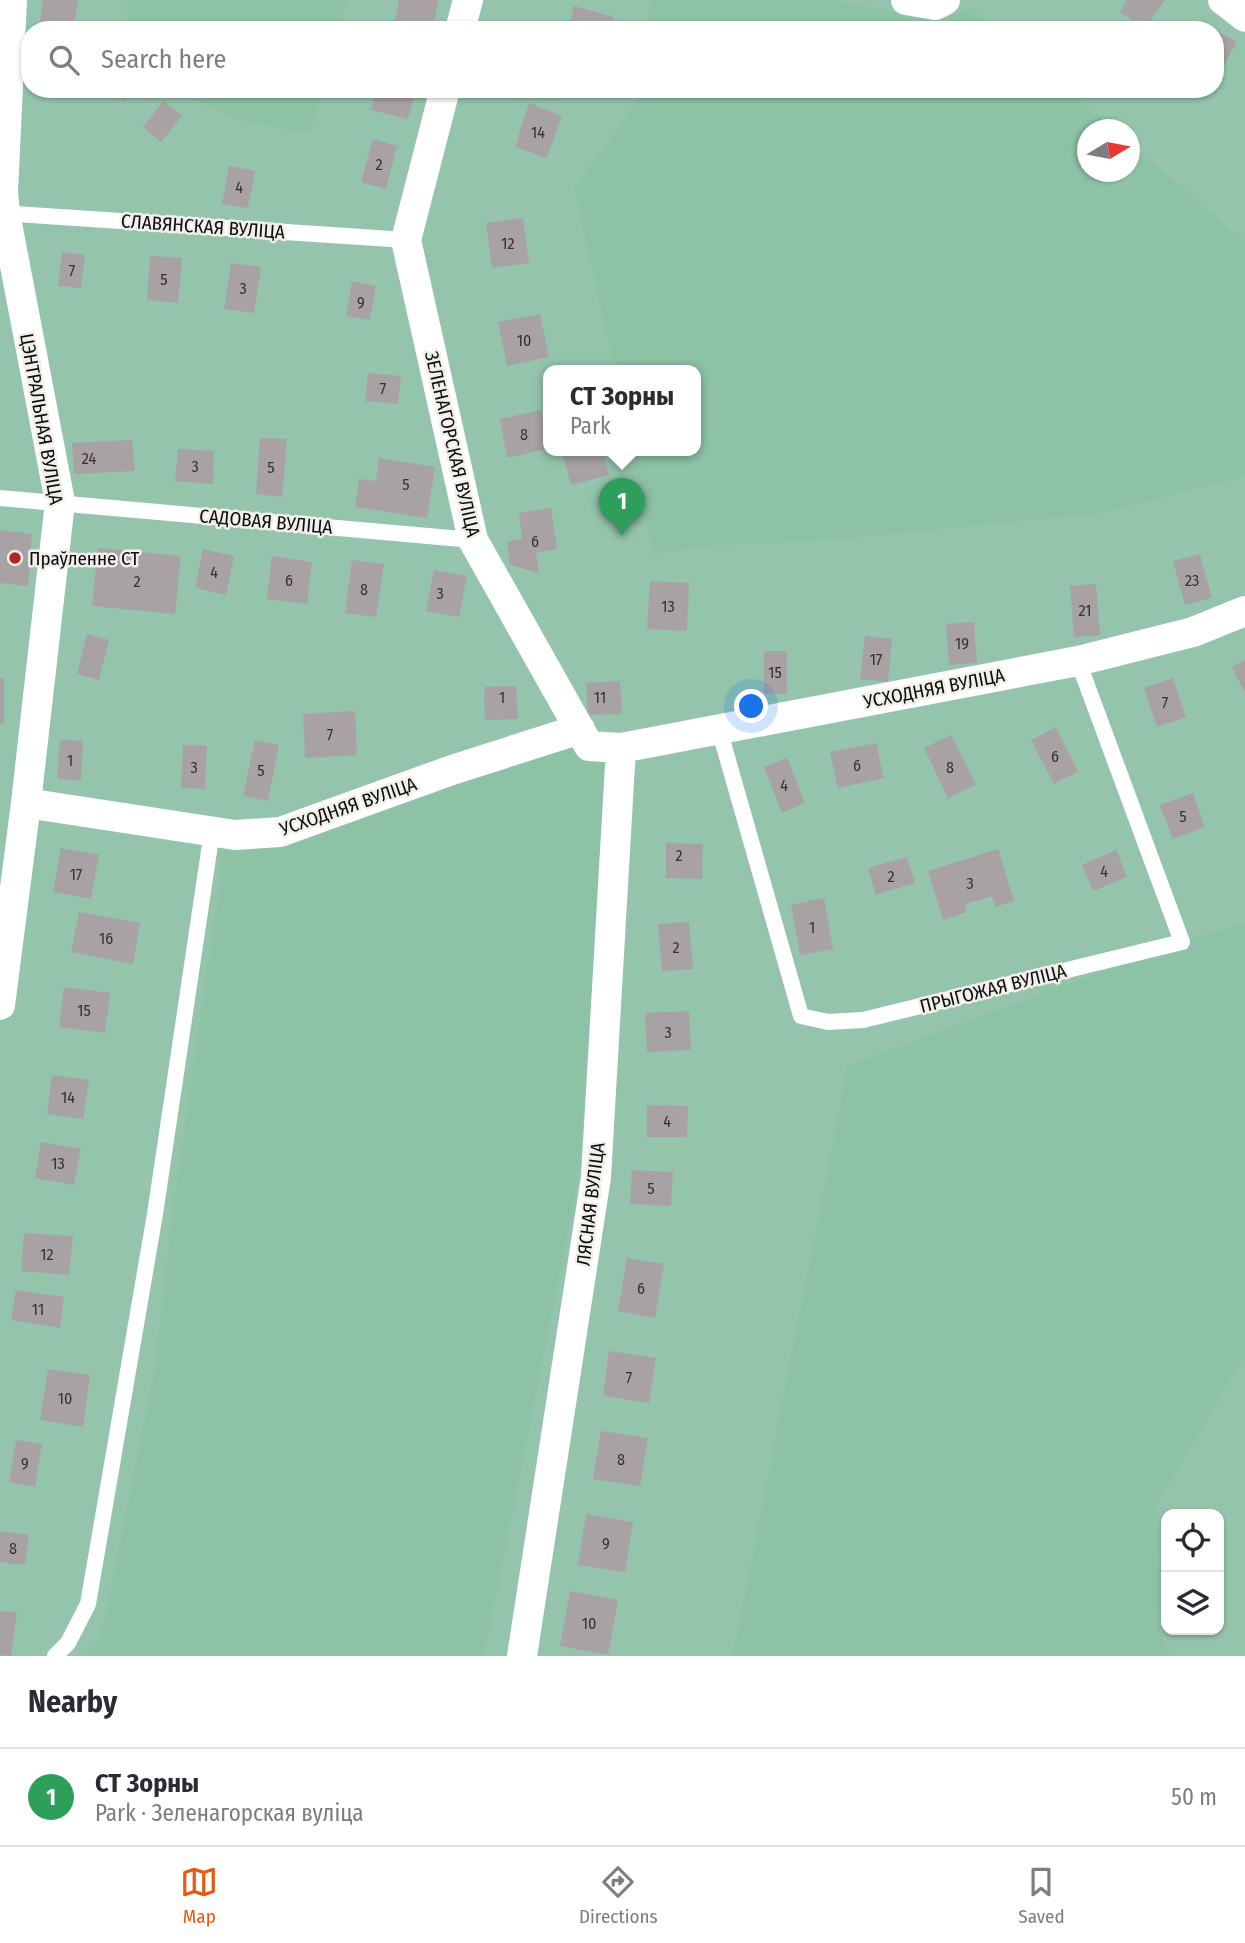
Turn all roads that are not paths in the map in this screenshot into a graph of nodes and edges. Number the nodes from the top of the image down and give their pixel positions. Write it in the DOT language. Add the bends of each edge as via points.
graph roads {
  1 [pos="12,0"];
  2 [pos="468,0"];
  3 [pos="906,0"];
  4 [pos="945,0"];
  5 [pos="1223,0"];
  6 [pos="1245,17"];
  7 [pos="462,21"];
  8 [pos="443,98"];
  9 [pos="2,213"];
  10 [pos="406,240"];
  11 [pos="0,498"];
  12 [pos="60,502"];
  13 [pos="473,540"];
  14 [pos="1244,612"];
  15 [pos="1078,661"];
  16 [pos="580,729"];
  17 [pos="719,729"];
  18 [pos="621,748"];
  19 [pos="26,803"];
  20 [pos="212,831"];
  21 [pos="0,1005"];
  22 [pos="55,1656"];
  23 [pos="522,1656"];
  1 -- 9 [label="street, ЦЭНТРАЛЬНАЯ ВУЛІЦА"];
  2 -- 7 [label="street"];
  3 -- 4 [label="street" via="935,5"];
  5 -- 6 [label="street"];
  8 -- 10 [label="street, ЗЕЛЕНАГОРСКАЯ ВУЛІЦА"];
  9 -- 10 [label="lane, СЛАВЯНСКАЯ ВУЛІЦА"];
  9 -- 12 [label="street, ЦЭНТРАЛЬНАЯ ВУЛІЦА"];
  10 -- 13 [label="street, ЗЕЛЕНАГОРСКАЯ ВУЛІЦА"];
  11 -- 12 [label="lane, САДОВАЯ ВУЛІЦА"];
  12 -- 13 [label="lane, САДОВАЯ ВУЛІЦА"];
  12 -- 19 [label="street, ЦЭНТРАЛЬНАЯ ВУЛІЦА"];
  13 -- 16 [label="street, ЗЕЛЕНАГОРСКАЯ ВУЛІЦА"];
  14 -- 15 [label="street, УСХОДНЯЯ ВУЛІЦА" via="1193,632"];
  15 -- 17 [label="street, УСХОДНЯЯ ВУЛІЦА"];
  15 -- 17 [label="lane, ПРЫГОЖАЯ ВУЛІЦА" via="1182,942 863,1020 828,1022 801,1016"];
  16 -- 18 [label="street, ЗЕЛЕНАГОРСКАЯ ВУЛІЦА" via="589,746"];
  16 -- 20 [label="street, УСХОДНЯЯ ВУЛІЦА" via="280,832 235,835"];
  17 -- 18 [label="street, УСХОДНЯЯ ВУЛІЦА"];
  18 -- 23 [label="street, ЛЯСНАЯ ВУЛІЦА" via="596,1177"];
  19 -- 20 [label="street, УСХОДНЯЯ ВУЛІЦА"];
  19 -- 21 [label="street, ЦЭНТРАЛЬНАЯ ВУЛІЦА"];
  20 -- 22 [label="lane" via="155,1214 88,1604 68,1643"];
}
